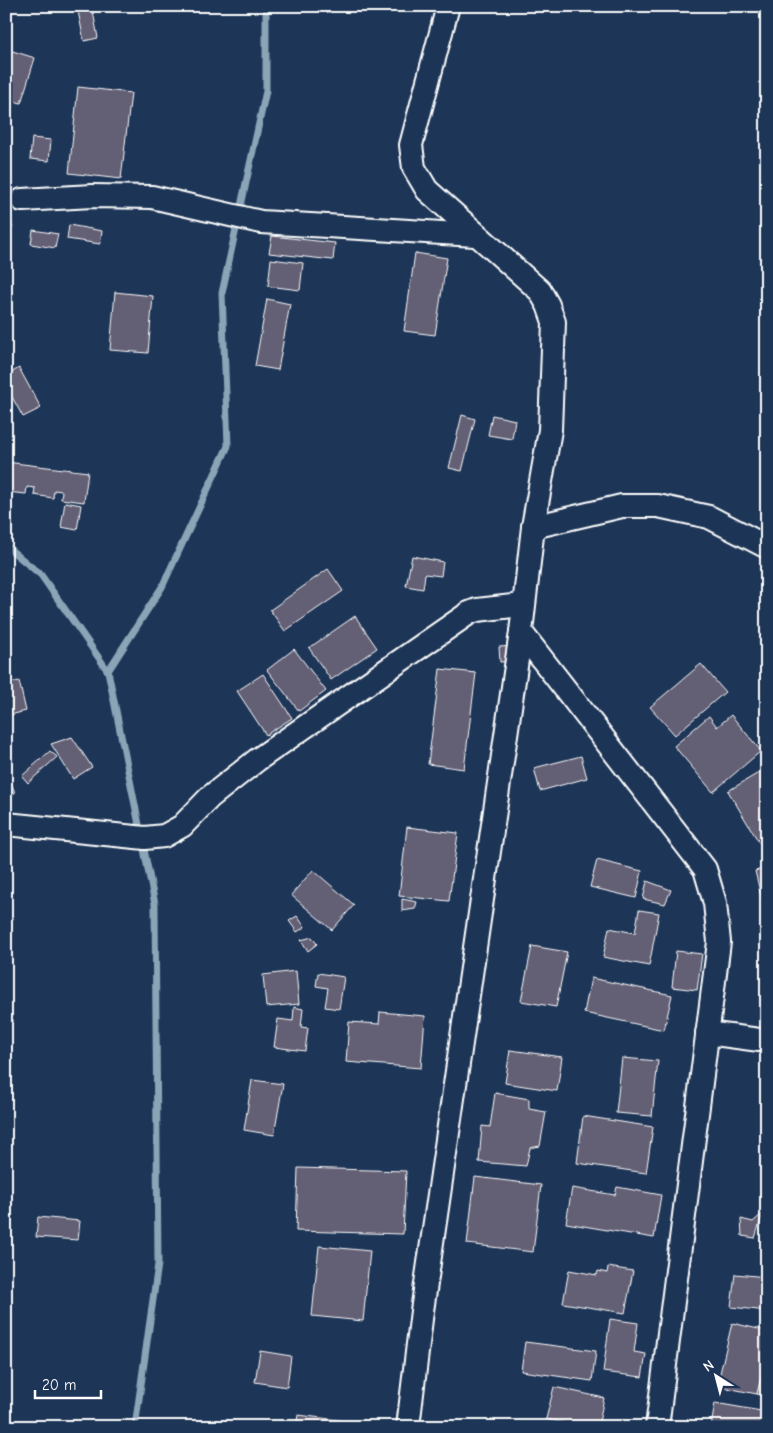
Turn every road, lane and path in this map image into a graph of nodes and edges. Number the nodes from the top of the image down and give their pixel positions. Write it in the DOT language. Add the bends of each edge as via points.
graph roads {
  1 [pos="448,6"];
  2 [pos="22,200"];
  3 [pos="475,235"];
  4 [pos="533,527"];
  5 [pos="767,547"];
  6 [pos="522,605"];
  7 [pos="521,632"];
  8 [pos="6,824"];
  9 [pos="707,1033"];
  10 [pos="767,1041"];
  11 [pos="408,1427"];
  12 [pos="657,1427"];
  1 -- 3 [label="street" via="411,145 414,168 427,190"];
  2 -- 3 [label="street" via="152,197 261,222"];
  3 -- 4 [label="street" via="540,291 554,322 550,430"];
  4 -- 5 [label="street" via="622,506 658,506 709,517"];
  4 -- 6 [label="street"];
  6 -- 7 [label="street"];
  6 -- 8 [label="street" via="469,613 257,760 210,797 182,826 164,836 145,838"];
  7 -- 9 [label="street" via="705,869 715,903 719,942"];
  7 -- 11 [label="street" via="423,1301"];
  9 -- 10 [label="street"];
  9 -- 12 [label="street"];
}
